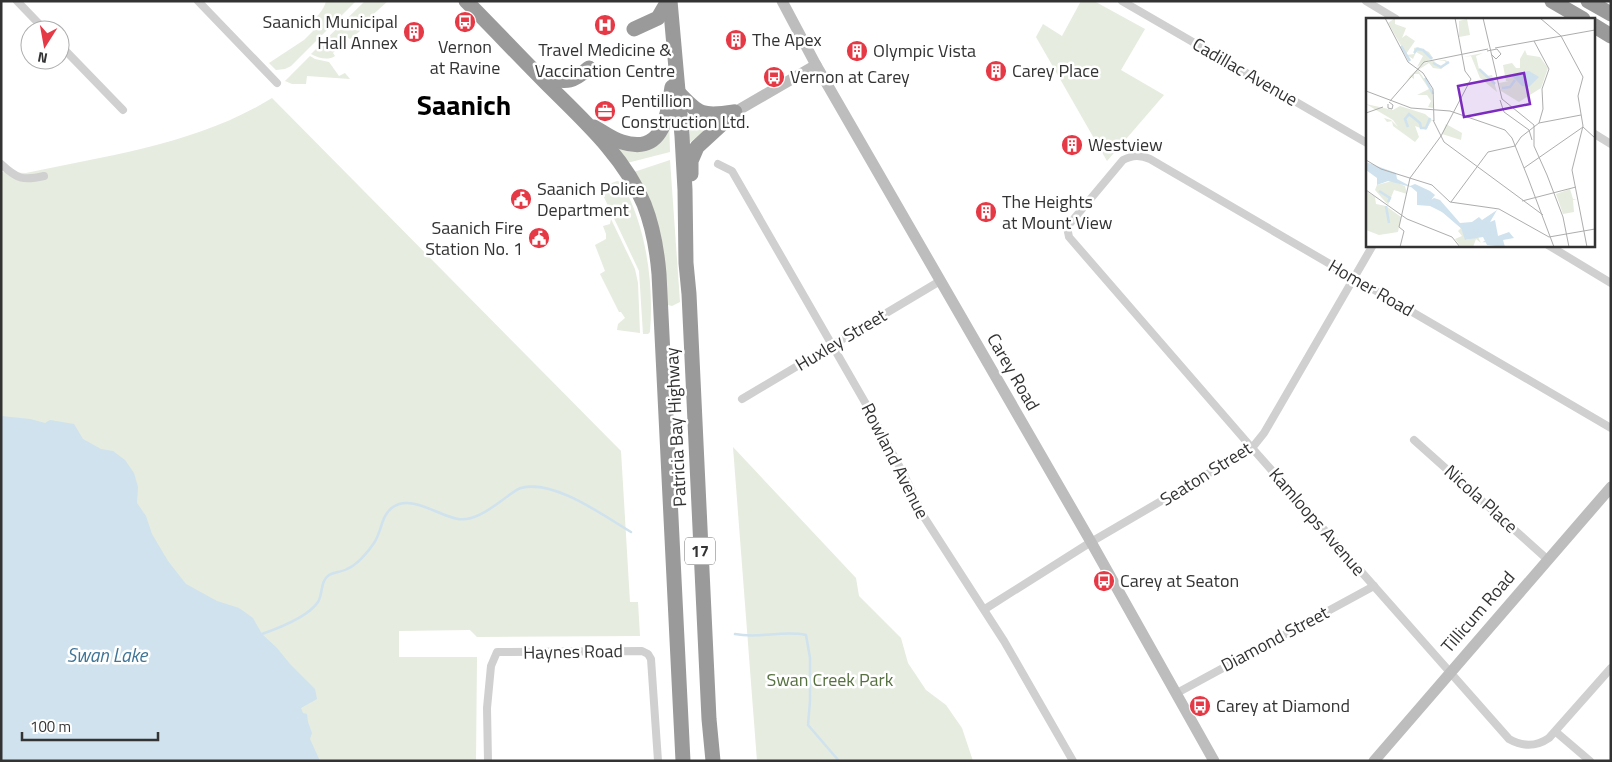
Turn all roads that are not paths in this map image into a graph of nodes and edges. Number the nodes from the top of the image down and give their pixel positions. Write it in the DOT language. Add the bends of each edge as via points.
graph roads {
  1 [pos="17,1"];
  2 [pos="198,1"];
  3 [pos="669,1"];
  4 [pos="1122,1"];
  5 [pos="1366,1"];
  6 [pos="1552,1"];
  7 [pos="1588,1"];
  8 [pos="467,2"];
  9 [pos="787,3"];
  10 [pos="1611,14"];
  11 [pos="1394,18"];
  12 [pos="1581,18"];
  13 [pos="36,20"];
  14 [pos="1594,26"];
  15 [pos="634,29"];
  16 [pos="1611,36"];
  17 [pos="70,55"];
  18 [pos="675,63"];
  19 [pos="816,65"];
  20 [pos="589,68"];
  21 [pos="542,78"];
  22 [pos="277,83"];
  23 [pos="678,91"];
  24 [pos="123,110"];
  25 [pos="735,112"];
  26 [pos="585,123"];
  27 [pos="1594,134"];
  28 [pos="1366,142"];
  29 [pos="1611,144"];
  30 [pos="1130,157"];
  31 [pos="1,164"];
  32 [pos="718,164"];
  33 [pos="44,176"];
  34 [pos="1372,246"];
  35 [pos="1550,246"];
  36 [pos="686,263"];
  37 [pos="1354,277"];
  38 [pos="940,281"];
  39 [pos="1611,283"];
  40 [pos="833,346"];
  41 [pos="742,399"];
  42 [pos="1611,428"];
  43 [pos="1414,440"];
  44 [pos="1252,448"];
  45 [pos="1611,487"];
  46 [pos="1091,542"];
  47 [pos="1547,558"];
  48 [pos="1374,586"];
  49 [pos="985,609"];
  50 [pos="1611,668"];
  51 [pos="1449,672"];
  52 [pos="1176,693"];
  53 [pos="1556,732"];
  54 [pos="488,761"];
  55 [pos="658,761"];
  56 [pos="683,761"];
  57 [pos="713,761"];
  58 [pos="1073,761"];
  59 [pos="1214,761"];
  60 [pos="1374,761"];
  61 [pos="1590,761"];
  1 -- 13 [label="street"];
  2 -- 22 [label="street"];
  3 -- 15 [label="highway" via="658,18"];
  3 -- 18 [label="highway, 17"];
  4 -- 28 [label="street, Cadillac Avenue"];
  5 -- 11 [label="street"];
  6 -- 12 [label="highway"];
  7 -- 10 [label="highway"];
  8 -- 21 [label="highway, 17"];
  9 -- 19 [label="street, Carey Road"];
  14 -- 16 [label="highway"];
  17 -- 24 [label="street"];
  18 -- 23 [label="highway, 17"];
  18 -- 26 [label="highway" via="667,115 660,133 650,142 638,145 620,142"];
  19 -- 25 [label="street"];
  19 -- 38 [label="street, Carey Road"];
  20 -- 21 [label="highway" via="576,79 568,81"];
  21 -- 26 [label="highway, 17"];
  23 -- 25 [label="highway" via="702,113"];
  23 -- 36 [label="highway, Patricia Bay Highway / 17"];
  25 -- 36 [label="highway" via="697,147 692,161"];
  26 -- 56 [label="highway, Patricia Bay Highway / 17" via="626,171 643,203 656,243"];
  27 -- 29 [label="street"];
  30 -- 37 [label="street, Homer Road" via="1140,155 1150,159"];
  30 -- 44 [label="street, Kamloops Avenue" via="1123,160 1067,227 1070,237"];
  31 -- 33 [label="street" via="28,180"];
  32 -- 40 [label="street, Rowland Avenue" via="732,171"];
  34 -- 37 [label="street, Seaton Street"];
  35 -- 39 [label="street"];
  36 -- 57 [label="highway, Patricia Bay Highway / 17"];
  37 -- 42 [label="street, Homer Road"];
  37 -- 44 [label="street, Seaton Street" via="1264,433"];
  38 -- 40 [label="street, Huxley Street"];
  38 -- 46 [label="street, Carey Road"];
  40 -- 41 [label="street, Huxley Street"];
  40 -- 49 [label="street, Rowland Avenue" via="924,517"];
  43 -- 47 [label="street, Nicola Place"];
  44 -- 46 [label="street, Seaton Street"];
  44 -- 48 [label="street, Kamloops Avenue"];
  45 -- 47 [label="street, Tillicum Road"];
  46 -- 49 [label="street, Seaton Street"];
  46 -- 52 [label="street, Carey Road"];
  47 -- 51 [label="street, Tillicum Road"];
  48 -- 51 [label="street, Kamloops Avenue"];
  48 -- 52 [label="street, Diamond Street"];
  49 -- 58 [label="street, Rowland Avenue"];
  50 -- 53 [label="street, Kamloops Avenue"];
  51 -- 53 [label="street, Kamloops Avenue" via="1509,739 1530,745 1542,743"];
  51 -- 60 [label="street, Tillicum Road"];
  52 -- 59 [label="street, Carey Road"];
  53 -- 61 [label="street"];
  54 -- 55 [label="street, Haynes Road" via="487,708 491,666 498,652 642,651 651,659 653,672"];
}
